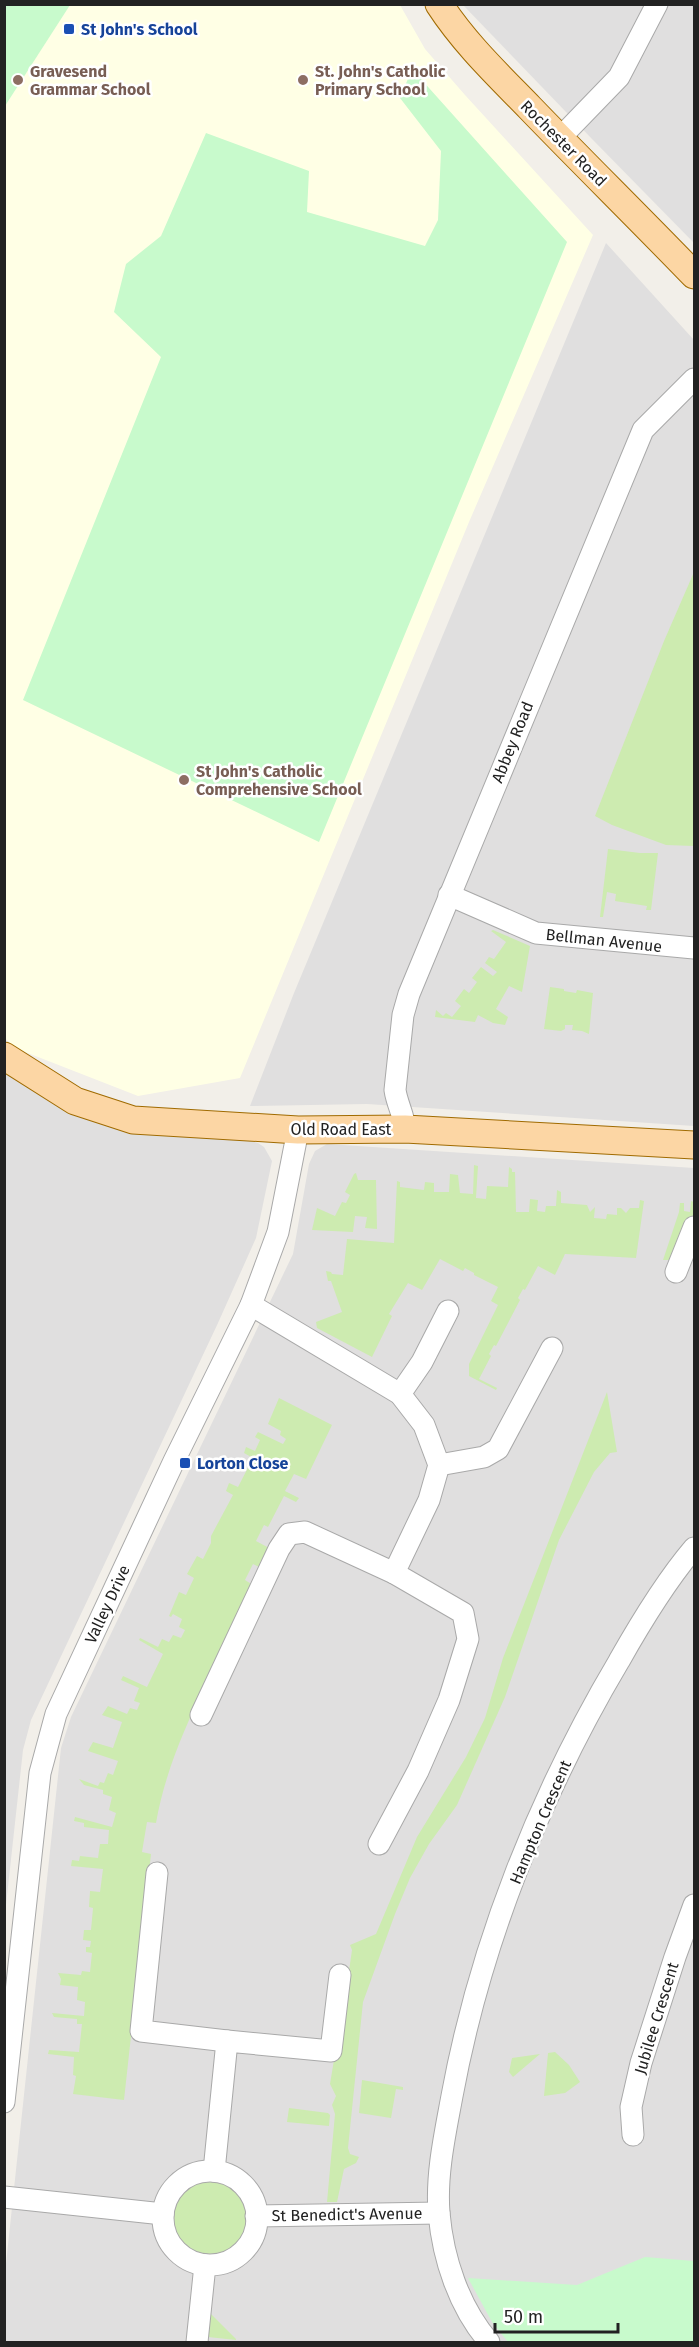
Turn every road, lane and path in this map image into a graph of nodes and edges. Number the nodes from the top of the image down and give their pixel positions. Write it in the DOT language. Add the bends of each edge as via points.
graph roads {
  1 [pos="439,4"];
  2 [pos="657,4"];
  3 [pos="559,139"];
  4 [pos="694,275"];
  5 [pos="694,379"];
  6 [pos="449,895"];
  7 [pos="694,948"];
  8 [pos="4,1056"];
  9 [pos="405,1129"];
  10 [pos="298,1130"];
  11 [pos="694,1145"];
  12 [pos="694,1227"];
  13 [pos="676,1272"];
  14 [pos="251,1305"];
  15 [pos="448,1311"];
  16 [pos="552,1348"];
  17 [pos="400,1394"];
  18 [pos="439,1465"];
  19 [pos="694,1548"];
  20 [pos="394,1573"];
  21 [pos="201,1715"];
  22 [pos="379,1844"];
  23 [pos="158,1873"];
  24 [pos="694,1905"];
  25 [pos="340,1975"];
  26 [pos="8,2024"];
  27 [pos="227,2041"];
  28 [pos="4,2102"];
  29 [pos="633,2135"];
  30 [pos="214,2171"];
  31 [pos="4,2197"];
  32 [pos="439,2213"];
  33 [pos="164,2214"];
  34 [pos="256,2216"];
  35 [pos="205,2265"];
  36 [pos="197,2343"];
  37 [pos="489,2343"];
  1 -- 3 [label="main road, Rochester Road" via="468,45"];
  2 -- 3 [label="street" via="619,77"];
  3 -- 4 [label="main road, Rochester Road"];
  5 -- 6 [label="street, Abbey Road" via="643,430"];
  6 -- 7 [label="street, Bellman Avenue" via="536,933"];
  6 -- 9 [label="street, Abbey Road" via="405,1006 396,1095"];
  8 -- 10 [label="main road, Old Road East" via="75,1101 133,1120"];
  9 -- 10 [label="main road, Old Road East"];
  9 -- 11 [label="main road, Old Road East"];
  10 -- 14 [label="street, Valley Drive" via="278,1232"];
  12 -- 13 [label="street"];
  14 -- 17 [label="street"];
  14 -- 26 [label="street, Valley Drive" via="56,1714 40,1773"];
  15 -- 17 [label="street" via="422,1362"];
  16 -- 18 [label="street" via="498,1449 484,1457"];
  17 -- 18 [label="street" via="424,1425"];
  18 -- 20 [label="street" via="429,1500"];
  19 -- 32 [label="street, Hampton Crescent" via="621,1657 575,1741 525,1851 489,1951 461,2051 439,2178"];
  20 -- 21 [label="street" via="305,1532 289,1534"];
  20 -- 22 [label="street" via="463,1613 468,1639 445,1709"];
  23 -- 27 [label="street" via="141,2031"];
  24 -- 29 [label="street, Jubilee Crescent" via="641,2063 631,2107"];
  25 -- 27 [label="street" via="331,2052"];
  26 -- 28 [label="street, Valley Drive"];
  27 -- 30 [label="street"];
  30 -- 33 [label="street" via="194,2174 178,2185 166,2200"];
  30 -- 34 [label="street, St Benedict's Avenue" via="242,2184 254,2202"];
  31 -- 33 [label="street"];
  32 -- 34 [label="street, St Benedict's Avenue"];
  32 -- 37 [label="street, Hampton Crescent" via="445,2253 457,2289"];
  33 -- 35 [label="street" via="165,2232 172,2246 189,2261"];
  34 -- 35 [label="street, St Benedict's Avenue" via="254,2233 243,2251 224,2262"];
  35 -- 36 [label="street"];
}
